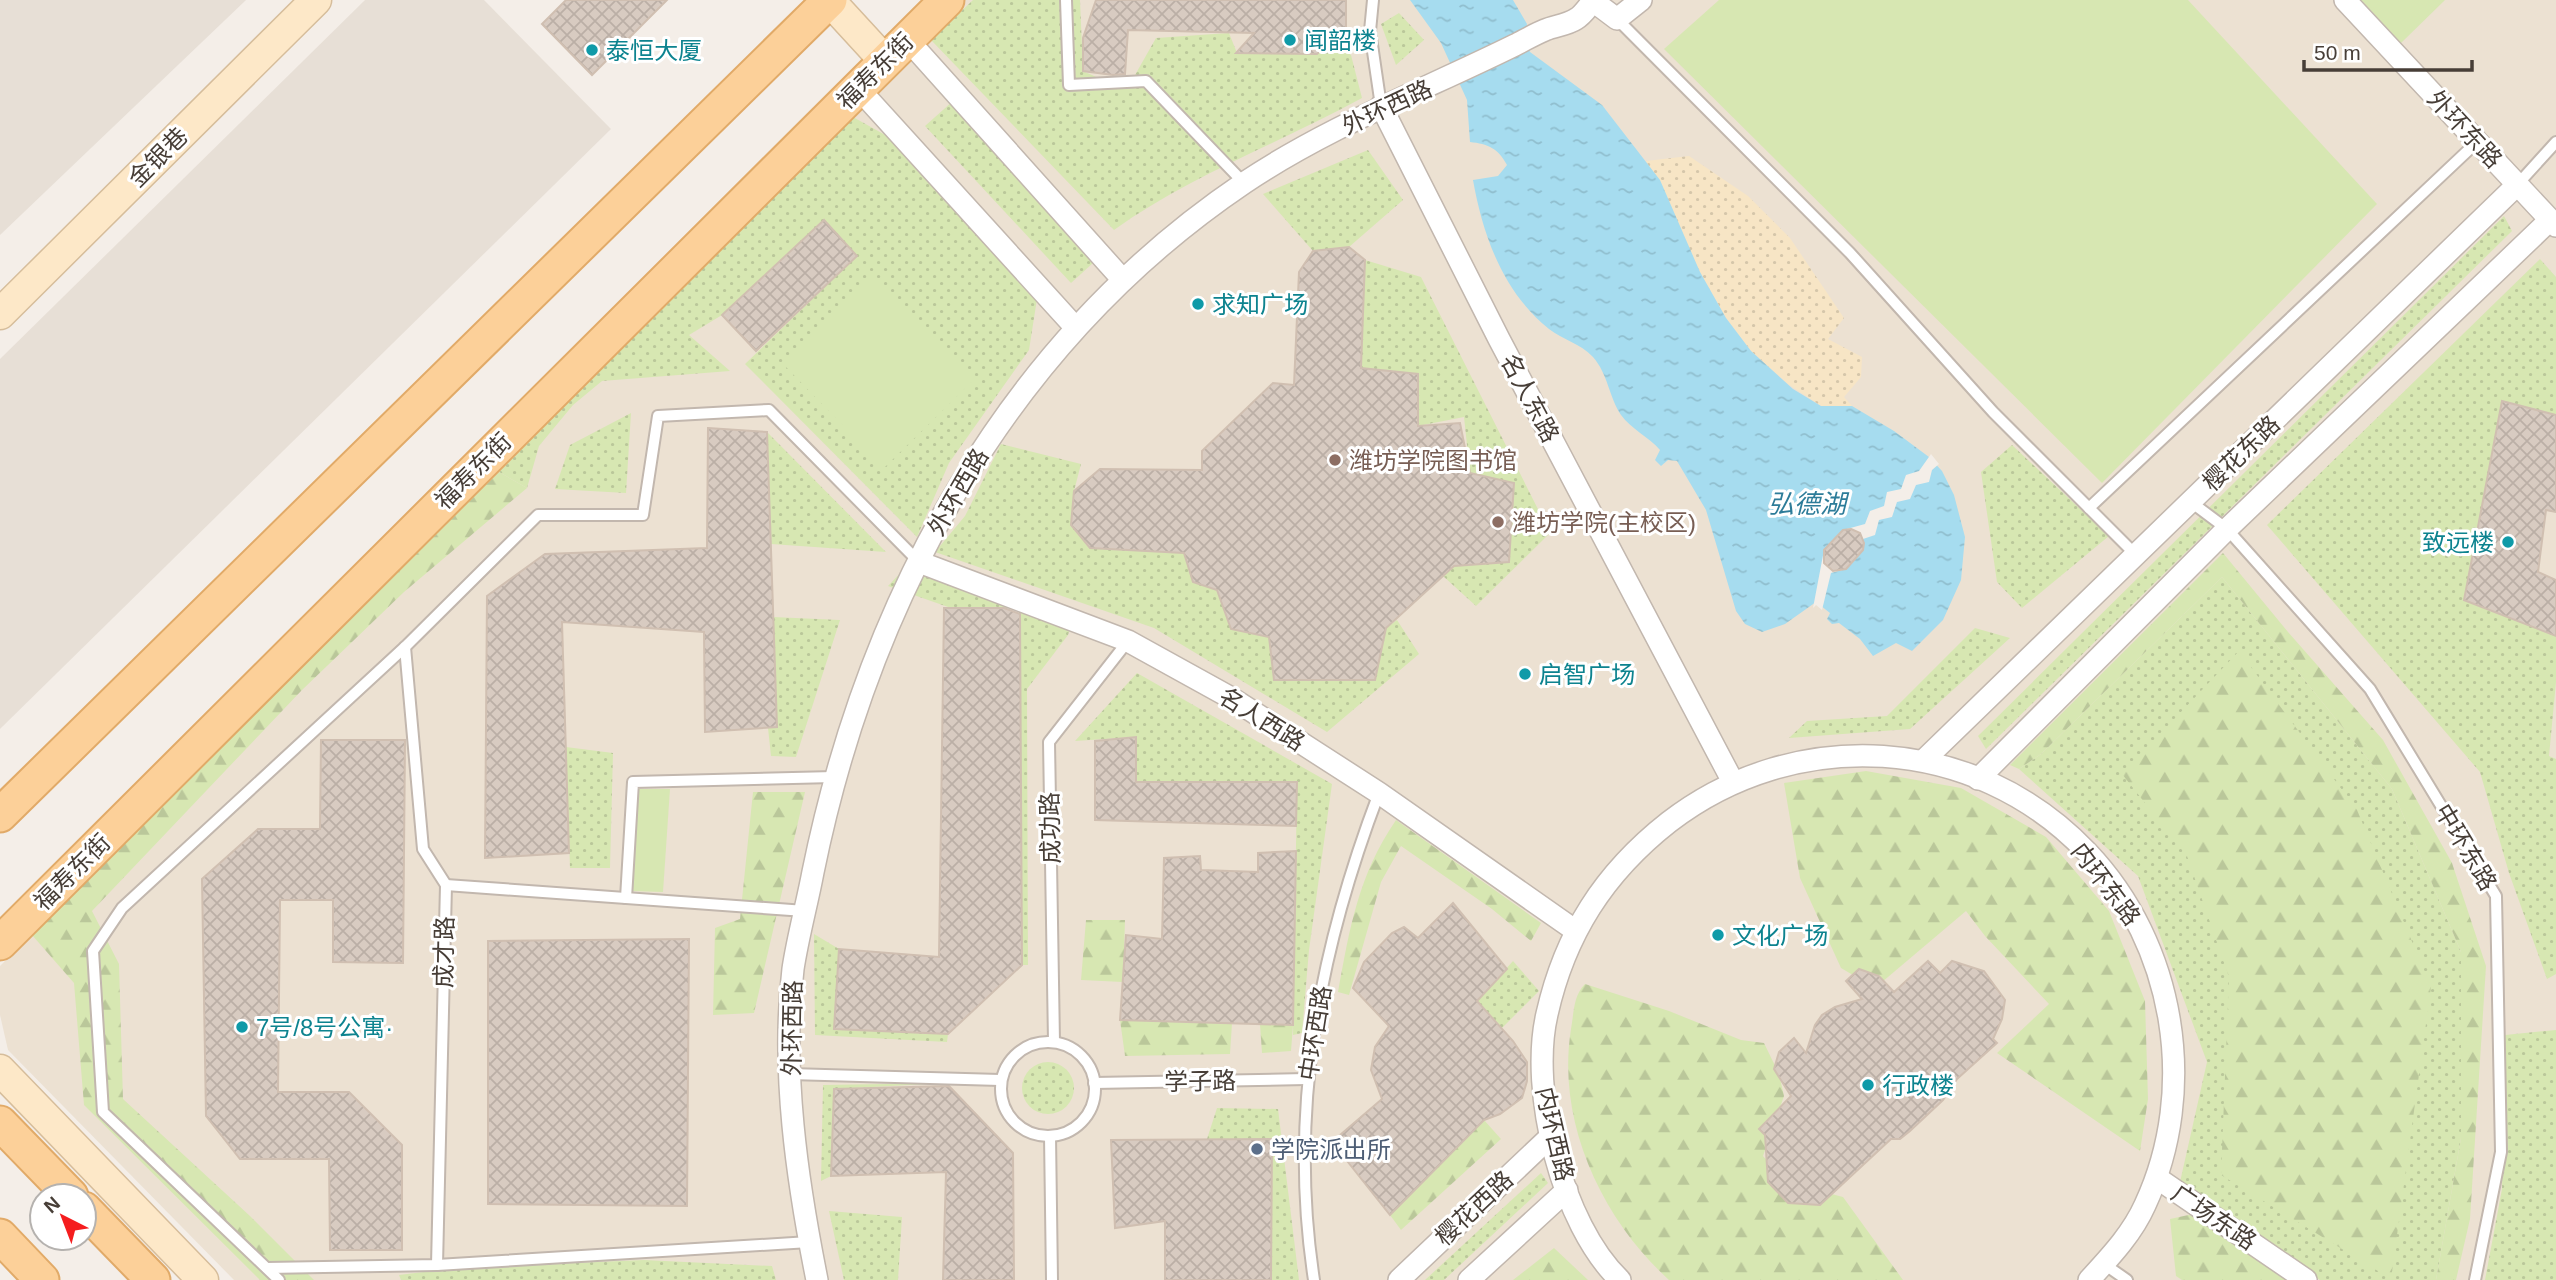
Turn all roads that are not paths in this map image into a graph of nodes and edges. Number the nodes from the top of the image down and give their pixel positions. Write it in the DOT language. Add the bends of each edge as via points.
graph roads {
  1 [pos="316,0"];
  2 [pos="830,0"];
  3 [pos="947,0"];
  4 [pos="1066,0"];
  5 [pos="1373,0"];
  6 [pos="1641,0"];
  7 [pos="2345,0"];
  8 [pos="1592,1"];
  9 [pos="1618,19"];
  10 [pos="896,50"];
  11 [pos="858,88"];
  12 [pos="1381,106"];
  13 [pos="2477,142"];
  14 [pos="2556,142"];
  15 [pos="1244,183"];
  16 [pos="2517,185"];
  17 [pos="2554,220"];
  18 [pos="1123,280"];
  19 [pos="0,314"];
  20 [pos="1075,327"];
  21 [pos="2191,502"];
  22 [pos="2089,508"];
  23 [pos="2227,529"];
  24 [pos="2136,555"];
  25 [pos="919,562"];
  26 [pos="1128,641"];
  27 [pos="405,647"];
  28 [pos="1924,760"];
  29 [pos="834,777"];
  30 [pos="1978,779"];
  31 [pos="1733,782"];
  32 [pos="1379,793"];
  33 [pos="0,816"];
  34 [pos="1650,837"];
  35 [pos="446,885"];
  36 [pos="626,898"];
  37 [pos="805,911"];
  38 [pos="1576,931"];
  39 [pos="0,943"];
  40 [pos="1054,1042"];
  41 [pos="0,1070"];
  42 [pos="789,1074"];
  43 [pos="1306,1079"];
  44 [pos="1000,1080"];
  45 [pos="1094,1083"];
  46 [pos="0,1123"];
  47 [pos="1050,1136"];
  48 [pos="1550,1137"];
  49 [pos="2157,1178"];
  50 [pos="57,1182"];
  51 [pos="1567,1190"];
  52 [pos="98,1223"];
  53 [pos="0,1236"];
  54 [pos="809,1242"];
  55 [pos="2104,1264"];
  56 [pos="437,1265"];
  57 [pos="267,1268"];
  58 [pos="42,1280"];
  59 [pos="153,1280"];
  60 [pos="203,1280"];
  61 [pos="279,1280"];
  62 [pos="817,1280"];
  63 [pos="1052,1280"];
  64 [pos="1314,1280"];
  65 [pos="1399,1280"];
  66 [pos="1469,1280"];
  67 [pos="1620,1280"];
  68 [pos="2088,1280"];
  69 [pos="2127,1280"];
  70 [pos="2306,1280"];
  71 [pos="2475,1280"];
  1 -- 19 [label="street, 金银巷"];
  2 -- 10 [label="street"];
  2 -- 33 [label="main road"];
  3 -- 10 [label="main road, 福寿东街"];
  4 -- 15 [label="lane" via="1069,85 1146,81"];
  5 -- 12 [label="lane, 名人东路" via="1370,31"];
  6 -- 9 [label="street"];
  7 -- 13 [label="street, 外环东路"];
  8 -- 9 [label="street"];
  8 -- 12 [label="street, 外环西路" via="1577,19"];
  9 -- 22 [label="lane" via="1850,253 1993,412"];
  10 -- 11 [label="main road, 福寿东街"];
  10 -- 18 [label="street"];
  11 -- 20 [label="street"];
  11 -- 39 [label="main road, 福寿东街"];
  12 -- 15 [label="street, 外环西路"];
  12 -- 31 [label="street, 名人东路"];
  13 -- 16 [label="street, 外环东路"];
  13 -- 22 [label="lane"];
  14 -- 16 [label="lane, 樱花东路"];
  15 -- 18 [label="street, 外环西路"];
  16 -- 17 [label="street, 外环东路"];
  16 -- 21 [label="street, 樱花东路"];
  17 -- 23 [label="street, 樱花东路"];
  18 -- 20 [label="street, 外环西路"];
  20 -- 25 [label="street, 外环西路" via="1030,382 952,494"];
  21 -- 23 [label="lane, 中环东路"];
  21 -- 24 [label="street, 樱花东路"];
  22 -- 24 [label="lane"];
  23 -- 30 [label="street, 樱花东路"];
  23 -- 71 [label="lane, 中环东路" via="2370,689 2496,896 2501,1152"];
  24 -- 28 [label="street, 樱花东路"];
  25 -- 26 [label="street, 名人西路"];
  25 -- 27 [label="lane" via="769,410 658,416 643,516 538,515"];
  25 -- 29 [label="street, 外环西路" via="855,709"];
  26 -- 32 [label="street, 名人西路" via="1233,699"];
  26 -- 40 [label="lane, 成功路" via="1049,742"];
  27 -- 35 [label="lane, 成才路" via="422,849"];
  27 -- 57 [label="lane" via="122,908 93,951 103,1112"];
  28 -- 30 [label="street, 内环东路"];
  28 -- 31 [label="street, 内环东路" via="1832,756 1788,762"];
  29 -- 36 [label="lane" via="634,782"];
  29 -- 37 [label="street, 外环西路"];
  30 -- 49 [label="street, 内环东路" via="2024,803 2087,852 2148,942 2164,990 2173,1040 2173,1092"];
  31 -- 34 [label="street, 内环东路" via="1699,799"];
  32 -- 38 [label="street, 名人西路"];
  32 -- 43 [label="lane, 中环西路" via="1339,912"];
  34 -- 38 [label="street, 内环西路" via="1586,909"];
  35 -- 36 [label="lane"];
  35 -- 56 [label="lane, 成才路"];
  36 -- 37 [label="lane"];
  37 -- 42 [label="street, 外环西路" via="793,969"];
  38 -- 48 [label="street, 内环西路" via="1556,974 1544,1027 1541,1085"];
  40 -- 44 [label="lane" via="1024,1049"];
  40 -- 45 [label="lane" via="1082,1056"];
  41 -- 60 [label="street"];
  42 -- 44 [label="lane"];
  42 -- 54 [label="street, 外环西路"];
  43 -- 45 [label="lane, 学子路"];
  43 -- 64 [label="lane, 中环西路" via="1303,1160"];
  44 -- 47 [label="lane" via="1010,1116 1020,1127"];
  45 -- 47 [label="lane" via="1088,1113 1072,1129"];
  46 -- 50 [label="main road"];
  47 -- 63 [label="lane"];
  48 -- 51 [label="street, 内环西路"];
  48 -- 65 [label="street, 樱花西路"];
  49 -- 55 [label="street, 内环东路" via="2128,1235"];
  49 -- 70 [label="street, 广场东路"];
  51 -- 66 [label="street, 樱花西路"];
  51 -- 67 [label="street, 内环西路" via="1587,1237"];
  52 -- 59 [label="main road"];
  53 -- 58 [label="main road"];
  54 -- 56 [label="lane"];
  54 -- 62 [label="street, 外环西路"];
  55 -- 68 [label="street, 内环东路"];
  55 -- 69 [label="lane"];
  56 -- 57 [label="lane"];
  57 -- 61 [label="lane"];
}
